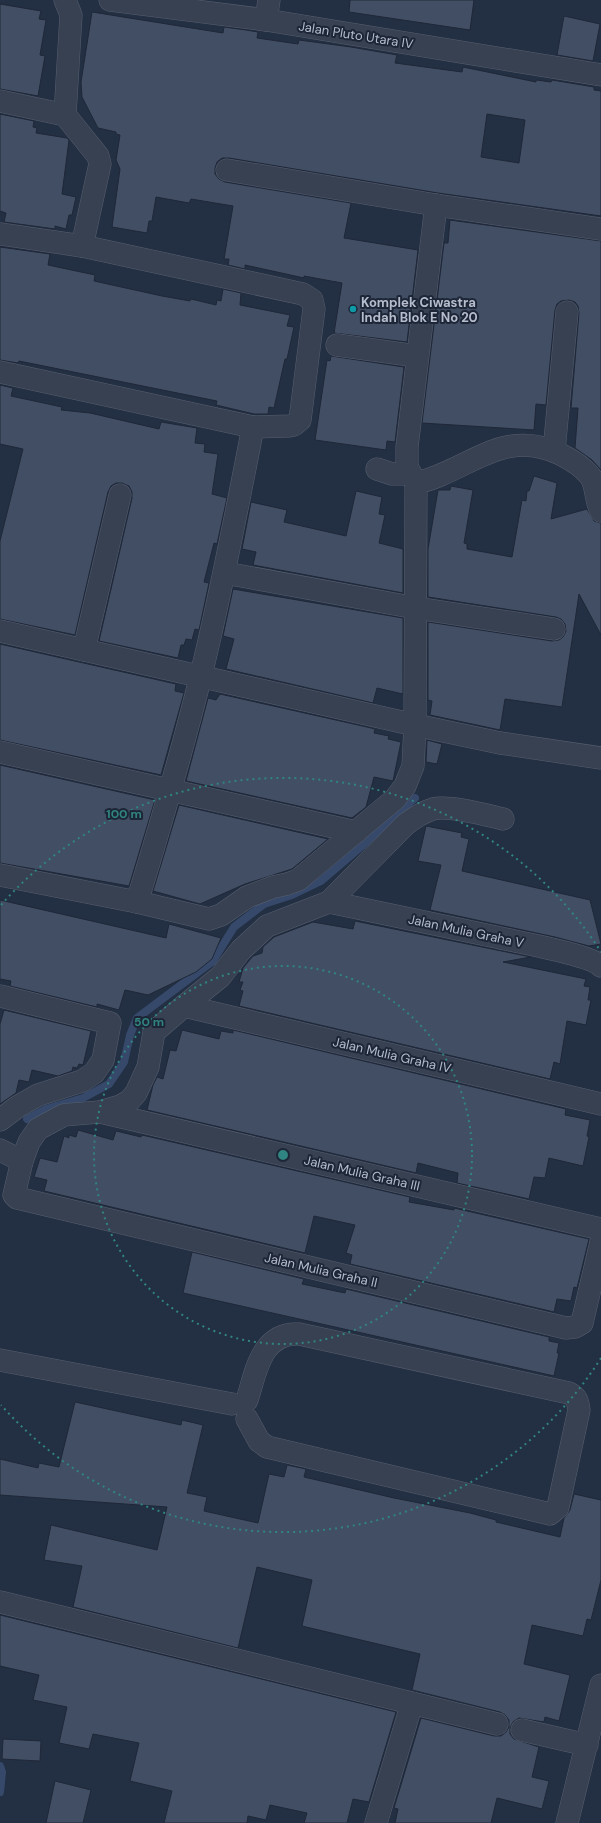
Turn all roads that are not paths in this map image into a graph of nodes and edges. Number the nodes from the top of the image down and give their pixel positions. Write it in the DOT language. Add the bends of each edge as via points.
graph roads {
  1 [pos="65,0"];
  2 [pos="110,0"];
  3 [pos="267,10"];
  4 [pos="601,75"];
  5 [pos="0,101"];
  6 [pos="65,115"];
  7 [pos="226,170"];
  8 [pos="436,205"];
  9 [pos="601,229"];
  10 [pos="0,234"];
  11 [pos="82,246"];
  12 [pos="567,312"];
  13 [pos="336,345"];
  14 [pos="417,356"];
  15 [pos="0,372"];
  16 [pos="253,427"];
  17 [pos="554,451"];
  18 [pos="377,469"];
  19 [pos="413,478"];
  20 [pos="120,494"];
  21 [pos="601,511"];
  22 [pos="225,573"];
  23 [pos="416,608"];
  24 [pos="554,629"];
  25 [pos="0,631"];
  26 [pos="84,650"];
  27 [pos="201,676"];
  28 [pos="415,725"];
  29 [pos="0,752"];
  30 [pos="601,758"];
  31 [pos="171,791"];
  32 [pos="503,818"];
  33 [pos="356,832"];
  34 [pos="0,876"];
  35 [pos="137,902"];
  36 [pos="329,902"];
  37 [pos="601,966"];
  38 [pos="0,996"];
  39 [pos="184,1006"];
  40 [pos="601,1104"];
  41 [pos="99,1112"];
  42 [pos="0,1120"];
  43 [pos="0,1150"];
  44 [pos="22,1161"];
  45 [pos="601,1229"];
  46 [pos="601,1242"];
  47 [pos="0,1360"];
  48 [pos="242,1407"];
  49 [pos="0,1602"];
  50 [pos="601,1685"];
  51 [pos="412,1703"];
  52 [pos="497,1724"];
  53 [pos="522,1730"];
  54 [pos="587,1745"];
  55 [pos="376,1823"];
  56 [pos="568,1823"];
  1 -- 6 [label="street" via="71,15"];
  2 -- 3 [label="street, Jalan Pluto Utara IV"];
  3 -- 4 [label="street, Jalan Pluto Utara IV"];
  5 -- 6 [label="street"];
  6 -- 11 [label="street" via="98,156 100,164"];
  7 -- 8 [label="street"];
  8 -- 9 [label="street"];
  8 -- 14 [label="street"];
  10 -- 11 [label="street"];
  11 -- 16 [label="street" via="303,294 312,300 314,309 300,420 294,425"];
  12 -- 17 [label="street"];
  13 -- 14 [label="street"];
  14 -- 19 [label="street" via="406,447 407,467"];
  15 -- 16 [label="street"];
  16 -- 22 [label="street"];
  17 -- 19 [label="street" via="532,444 499,448 429,480"];
  17 -- 21 [label="street" via="570,459 590,477"];
  18 -- 19 [label="street"];
  19 -- 23 [label="street"];
  20 -- 26 [label="street"];
  22 -- 23 [label="street"];
  22 -- 27 [label="street"];
  23 -- 24 [label="street"];
  23 -- 28 [label="street"];
  25 -- 26 [label="street"];
  26 -- 27 [label="street"];
  27 -- 28 [label="street"];
  27 -- 31 [label="street"];
  28 -- 30 [label="street" via="500,743"];
  28 -- 33 [label="street" via="413,766 405,786 395,799"];
  29 -- 31 [label="street"];
  31 -- 33 [label="street"];
  31 -- 35 [label="street"];
  32 -- 36 [label="street" via="446,808 434,809 416,816"];
  33 -- 35 [label="street" via="298,880 247,896 221,915 209,919"];
  34 -- 35 [label="street"];
  36 -- 37 [label="street, Jalan Mulia Graha V" via="539,946 588,958"];
  36 -- 39 [label="street" via="267,926 241,950 220,977"];
  38 -- 42 [label="street" via="110,1023 103,1060 94,1073 82,1081 38,1095"];
  39 -- 40 [label="street, Jalan Mulia Graha IV"];
  39 -- 41 [label="street" via="154,1032 148,1067 133,1097 120,1106"];
  41 -- 44 [label="street" via="64,1115 38,1129 29,1142"];
  41 -- 45 [label="street, Jalan Mulia Graha III"];
  43 -- 44 [label="street"];
  44 -- 46 [label="street, Jalan Mulia Graha II" via="14,1189 17,1198 566,1328 582,1323"];
  47 -- 48 [label="street"];
  48 -- 48 [label="street" via="264,1350 274,1340 290,1333 570,1393 578,1401 580,1410 558,1507 550,1514 267,1447 259,1441"];
  49 -- 51 [label="street"];
  50 -- 54 [label="street"];
  51 -- 52 [label="street"];
  51 -- 55 [label="street"];
  53 -- 54 [label="street"];
  54 -- 56 [label="street"];
}
